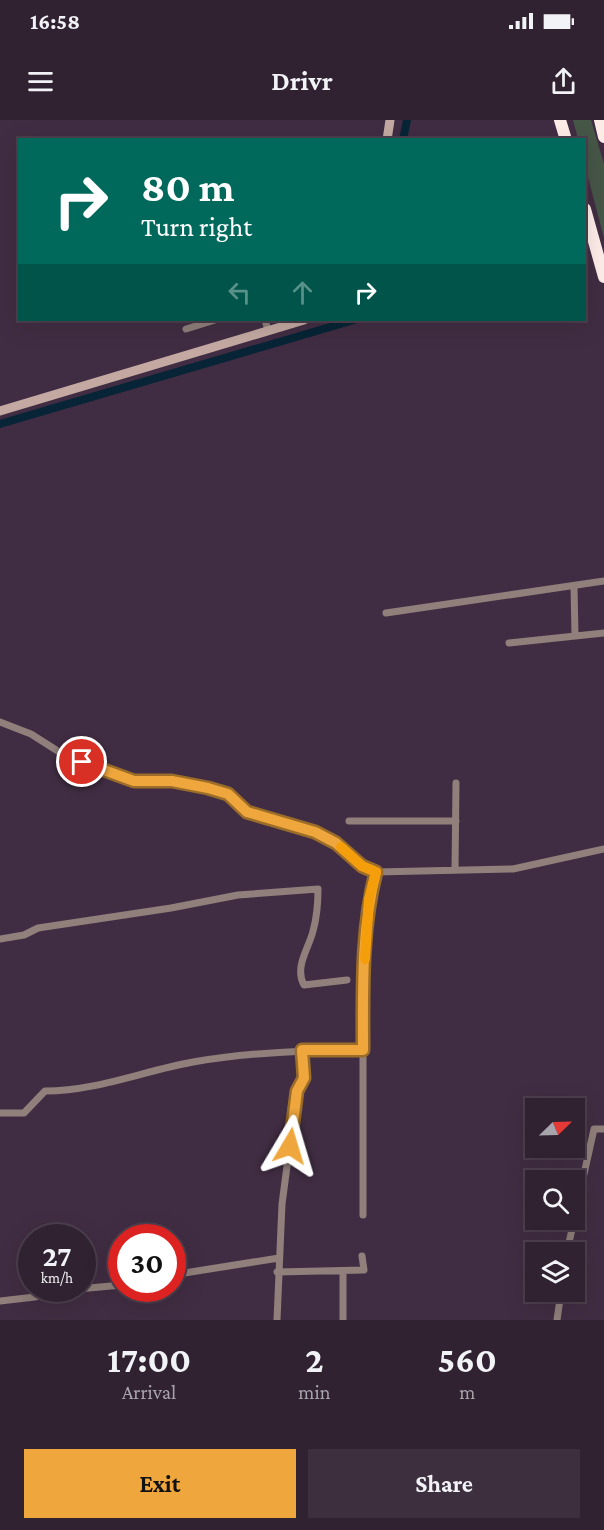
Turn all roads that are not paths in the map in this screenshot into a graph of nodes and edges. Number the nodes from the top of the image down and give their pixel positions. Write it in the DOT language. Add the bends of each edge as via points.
graph roads {
  1 [pos="390,120"];
  2 [pos="560,120"];
  3 [pos="600,120"];
  4 [pos="604,137"];
  5 [pos="387,138"];
  6 [pos="565,138"];
  7 [pos="586,213"];
  8 [pos="604,277"];
  9 [pos="212,321"];
  10 [pos="265,321"];
  11 [pos="300,321"];
  12 [pos="186,329"];
  13 [pos="268,330"];
  14 [pos="0,411"];
  15 [pos="604,581"];
  16 [pos="574,586"];
  17 [pos="386,613"];
  18 [pos="604,633"];
  19 [pos="575,636"];
  20 [pos="509,643"];
  21 [pos="0,722"];
  22 [pos="456,783"];
  23 [pos="349,821"];
  24 [pos="456,821"];
  25 [pos="604,849"];
  26 [pos="455,870"];
  27 [pos="376,872"];
  28 [pos="0,939"];
  29 [pos="347,980"];
  30 [pos="302,1050"];
  31 [pos="363,1050"];
  32 [pos="0,1113"];
  33 [pos="604,1129"];
  34 [pos="585,1170"];
  35 [pos="363,1215"];
  36 [pos="362,1256"];
  37 [pos="279,1258"];
  38 [pos="344,1271"];
  39 [pos="277,1272"];
  40 [pos="186,1273"];
  41 [pos="108,1286"];
  42 [pos="0,1301"];
  43 [pos="560,1302"];
  44 [pos="277,1320"];
  45 [pos="343,1320"];
  46 [pos="557,1320"];
  1 -- 5 [label="main road"];
  2 -- 6 [label="highway"];
  3 -- 4 [label="highway"];
  7 -- 8 [label="highway"];
  9 -- 12 [label="street"];
  10 -- 13 [label="street"];
  11 -- 13 [label="main road"];
  13 -- 14 [label="main road"];
  15 -- 16 [label="street"];
  16 -- 17 [label="street"];
  16 -- 19 [label="street"];
  18 -- 19 [label="street"];
  19 -- 20 [label="street"];
  21 -- 27 [label="street" via="31,734 64,755 134,781 172,781 228,794 247,812 315,832"];
  22 -- 24 [label="street"];
  23 -- 24 [label="street"];
  24 -- 26 [label="street"];
  25 -- 26 [label="street" via="513,869"];
  26 -- 27 [label="street"];
  27 -- 31 [label="street" via="369,899 363,979"];
  28 -- 29 [label="street" via="38,928 238,895 318,889 313,933 301,963 300,978 304,985"];
  30 -- 31 [label="street"];
  30 -- 32 [label="street" via="194,1062 69,1091 45,1091 24,1113"];
  30 -- 37 [label="street" via="304,1078 297,1091"];
  31 -- 35 [label="street"];
  33 -- 34 [label="street" via="594,1129"];
  36 -- 38 [label="street" via="364,1270"];
  37 -- 39 [label="street"];
  37 -- 40 [label="street"];
  38 -- 39 [label="street"];
  38 -- 45 [label="street"];
  39 -- 44 [label="street"];
  41 -- 42 [label="street"];
  43 -- 46 [label="street"];
}
